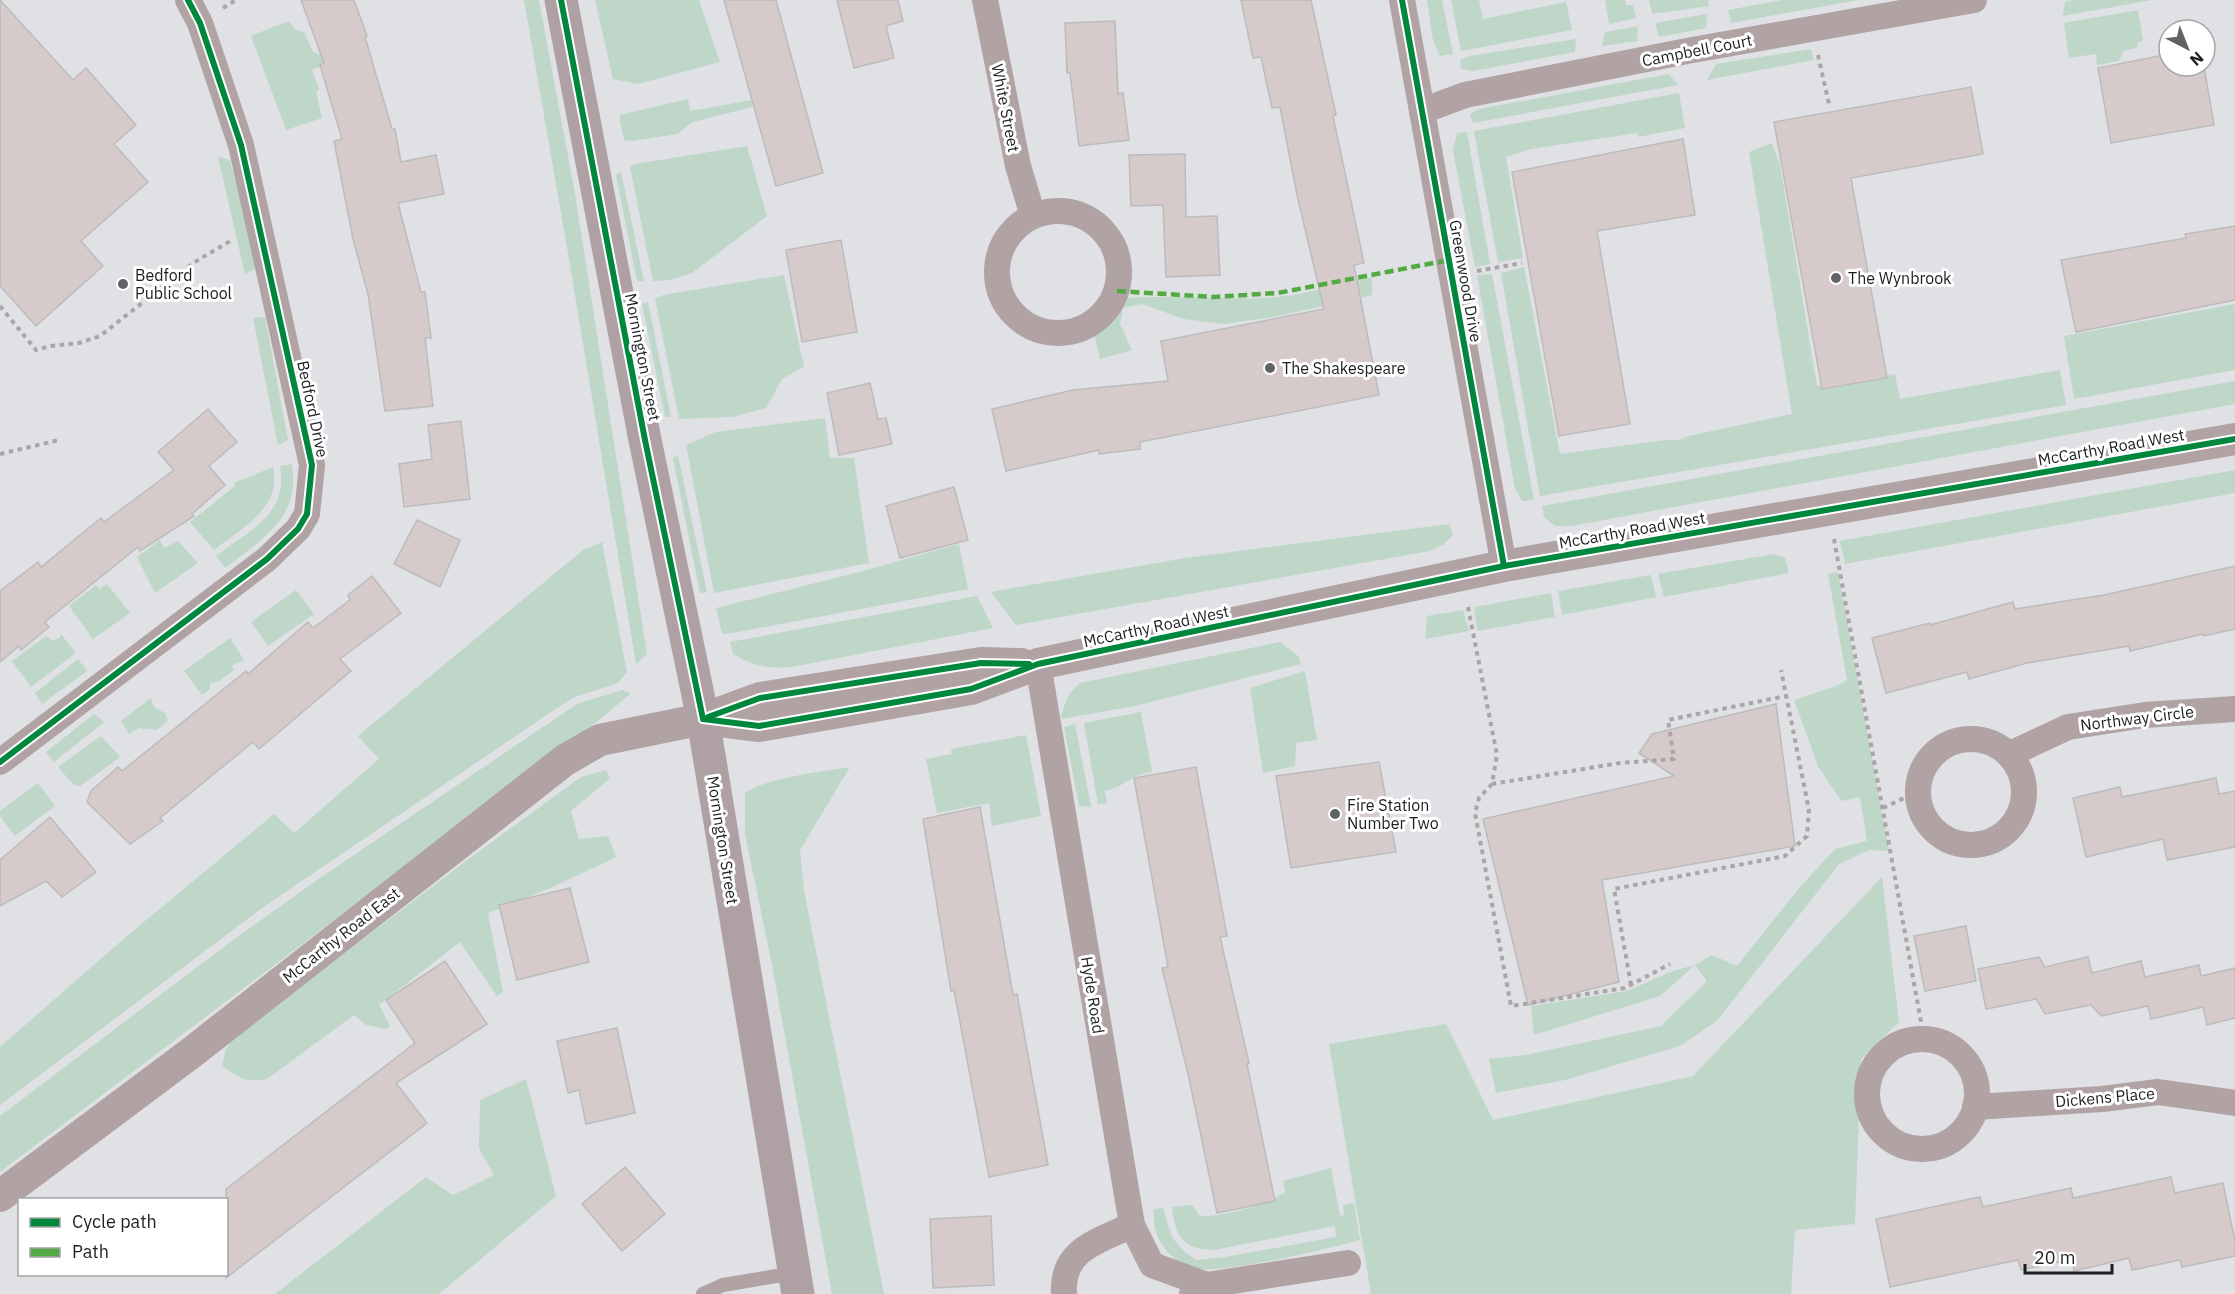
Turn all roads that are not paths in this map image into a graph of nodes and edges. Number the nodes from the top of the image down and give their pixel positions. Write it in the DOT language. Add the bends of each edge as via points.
graph roads {
  1 [pos="188,0"];
  2 [pos="561,0"];
  3 [pos="985,0"];
  4 [pos="1402,0"];
  5 [pos="1974,0"];
  6 [pos="1422,111"];
  7 [pos="1033,216"];
  8 [pos="2235,439"];
  9 [pos="1504,566"];
  10 [pos="1038,664"];
  11 [pos="2235,709"];
  12 [pos="703,719"];
  13 [pos="2010,754"];
  14 [pos="0,762"];
  15 [pos="2235,1103"];
  16 [pos="1975,1107"];
  17 [pos="0,1196"];
  18 [pos="1132,1225"];
  19 [pos="1348,1263"];
  20 [pos="796,1283"];
  21 [pos="1199,1290"];
  22 [pos="703,1294"];
  23 [pos="1064,1294"];
  1 -- 14 [label="street, Bedford Drive" via="200,23 241,145 312,465 307,514 298,529 267,559"];
  2 -- 12 [label="main road, Mornington Street"];
  3 -- 7 [label="street, White Street" via="1018,166"];
  4 -- 6 [label="street, Greenwood Drive"];
  5 -- 6 [label="street, Campbell Court" via="1465,95"];
  6 -- 9 [label="street, Greenwood Drive"];
  7 -- 7 [label="street" via="1013,229 996,267 998,288 1008,308 1027,325 1044,332 1076,331 1090,325 1106,310 1117,291 1119,263 1115,248 1103,230 1086,217 1052,210"];
  8 -- 9 [label="street, McCarthy Road West"];
  9 -- 10 [label="street, McCarthy Road West"];
  10 -- 12 [label="street, McCarthy Road West" via="981,663 771,696"];
  10 -- 18 [label="street, Hyde Road"];
  11 -- 13 [label="street, Northway Circle" via="2145,715 2068,727"];
  12 -- 17 [label="street, McCarthy Road East" via="600,740 565,760 191,1053"];
  12 -- 20 [label="main road, Mornington Street"];
  13 -- 13 [label="street" via="1995,743 1977,738 1951,742 1935,752 1924,767 1917,792 1923,817 1934,832 1950,842 1979,846 2008,831 2023,807 2025,789 2021,770"];
  15 -- 16 [label="street, Dickens Place" via="2158,1092"];
  16 -- 16 [label="street" via="1977,1088 1972,1070 1948,1045 1933,1040 1914,1039 1885,1052 1874,1068 1867,1090 1869,1109 1878,1127 1892,1140 1910,1148 1941,1146 1958,1136"];
  18 -- 21 [label="street, Hyde Road" via="1152,1265"];
  18 -- 23 [label="street" via="1077,1252 1065,1274"];
  19 -- 21 [label="street"];
  20 -- 22 [label="lane" via="723,1285"];
}
